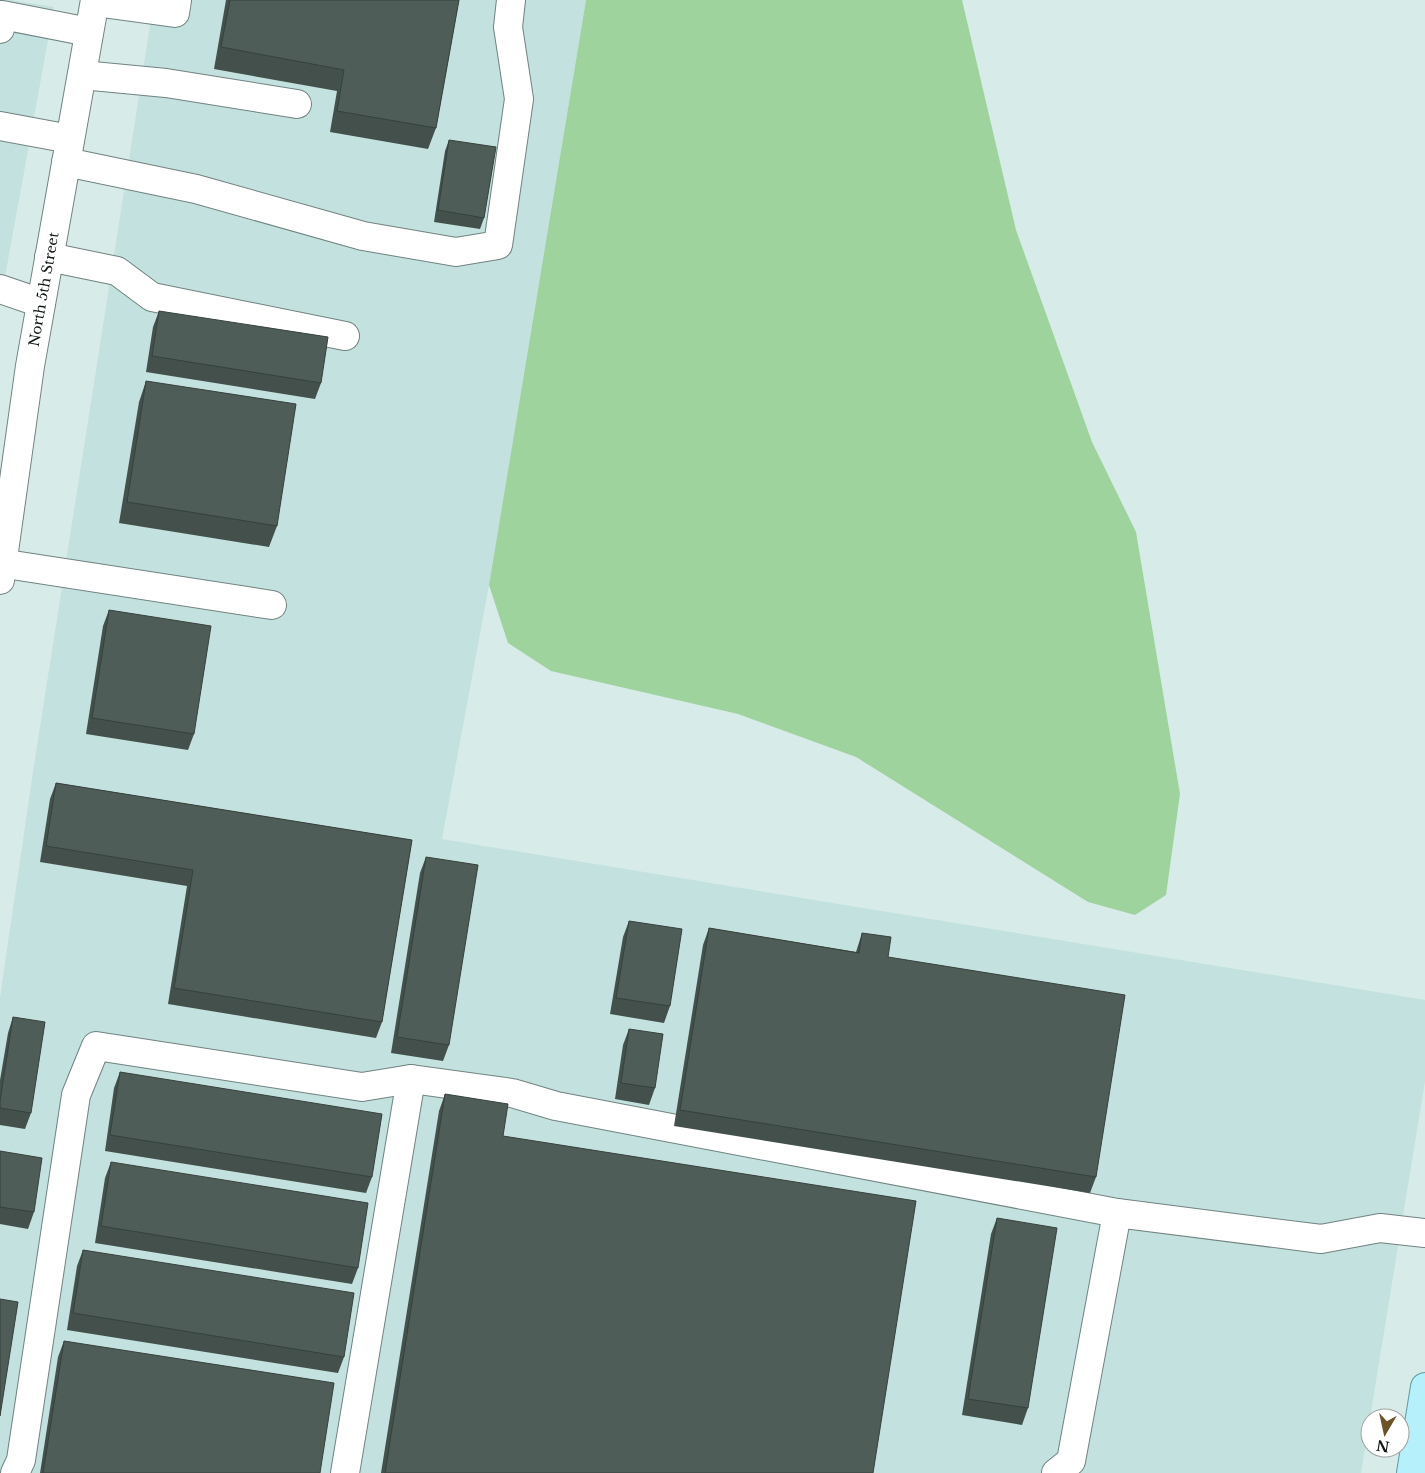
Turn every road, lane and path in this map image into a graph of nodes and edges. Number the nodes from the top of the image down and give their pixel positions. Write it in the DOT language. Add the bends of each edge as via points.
graph roads {
  1 [pos="177,0"];
  2 [pos="511,0"];
  3 [pos="95,1"];
  4 [pos="0,30"];
  5 [pos="89,32"];
  6 [pos="82,75"];
  7 [pos="297,104"];
  8 [pos="0,126"];
  9 [pos="68,150"];
  10 [pos="49,257"];
  11 [pos="0,289"];
  12 [pos="41,303"];
  13 [pos="345,336"];
  14 [pos="6,491"];
  15 [pos="1,569"];
  16 [pos="272,605"];
  17 [pos="411,1079"];
  18 [pos="1117,1212"];
  19 [pos="1425,1232"];
  20 [pos="1425,1388"];
  21 [pos="15,1473"];
  22 [pos="345,1473"];
  23 [pos="1056,1473"];
  24 [pos="1411,1473"];
  1 -- 3 [label="street" via="175,13"];
  2 -- 9 [label="street" via="508,27 519,99 498,245 456,252 363,236"];
  3 -- 5 [label="street, North 5th Street"];
  4 -- 5 [label="street" via="2,15"];
  5 -- 6 [label="street, North 5th Street"];
  6 -- 7 [label="street" via="166,83"];
  6 -- 9 [label="street, North 5th Street"];
  8 -- 9 [label="street"];
  9 -- 10 [label="street, North 5th Street"];
  10 -- 12 [label="street, North 5th Street"];
  10 -- 13 [label="street" via="116,271 152,297"];
  11 -- 12 [label="street"];
  12 -- 14 [label="street, North 5th Street"];
  14 -- 15 [label="street, North 5th Street"];
  15 -- 16 [label="street"];
  17 -- 18 [label="street" via="512,1093 556,1106"];
  17 -- 21 [label="street" via="362,1087 96,1046 76,1094 21,1460"];
  17 -- 22 [label="street"];
  18 -- 19 [label="street" via="1321,1239 1380,1228"];
  18 -- 23 [label="street" via="1071,1460"];
  20 -- 24 [label="main road"];
}
